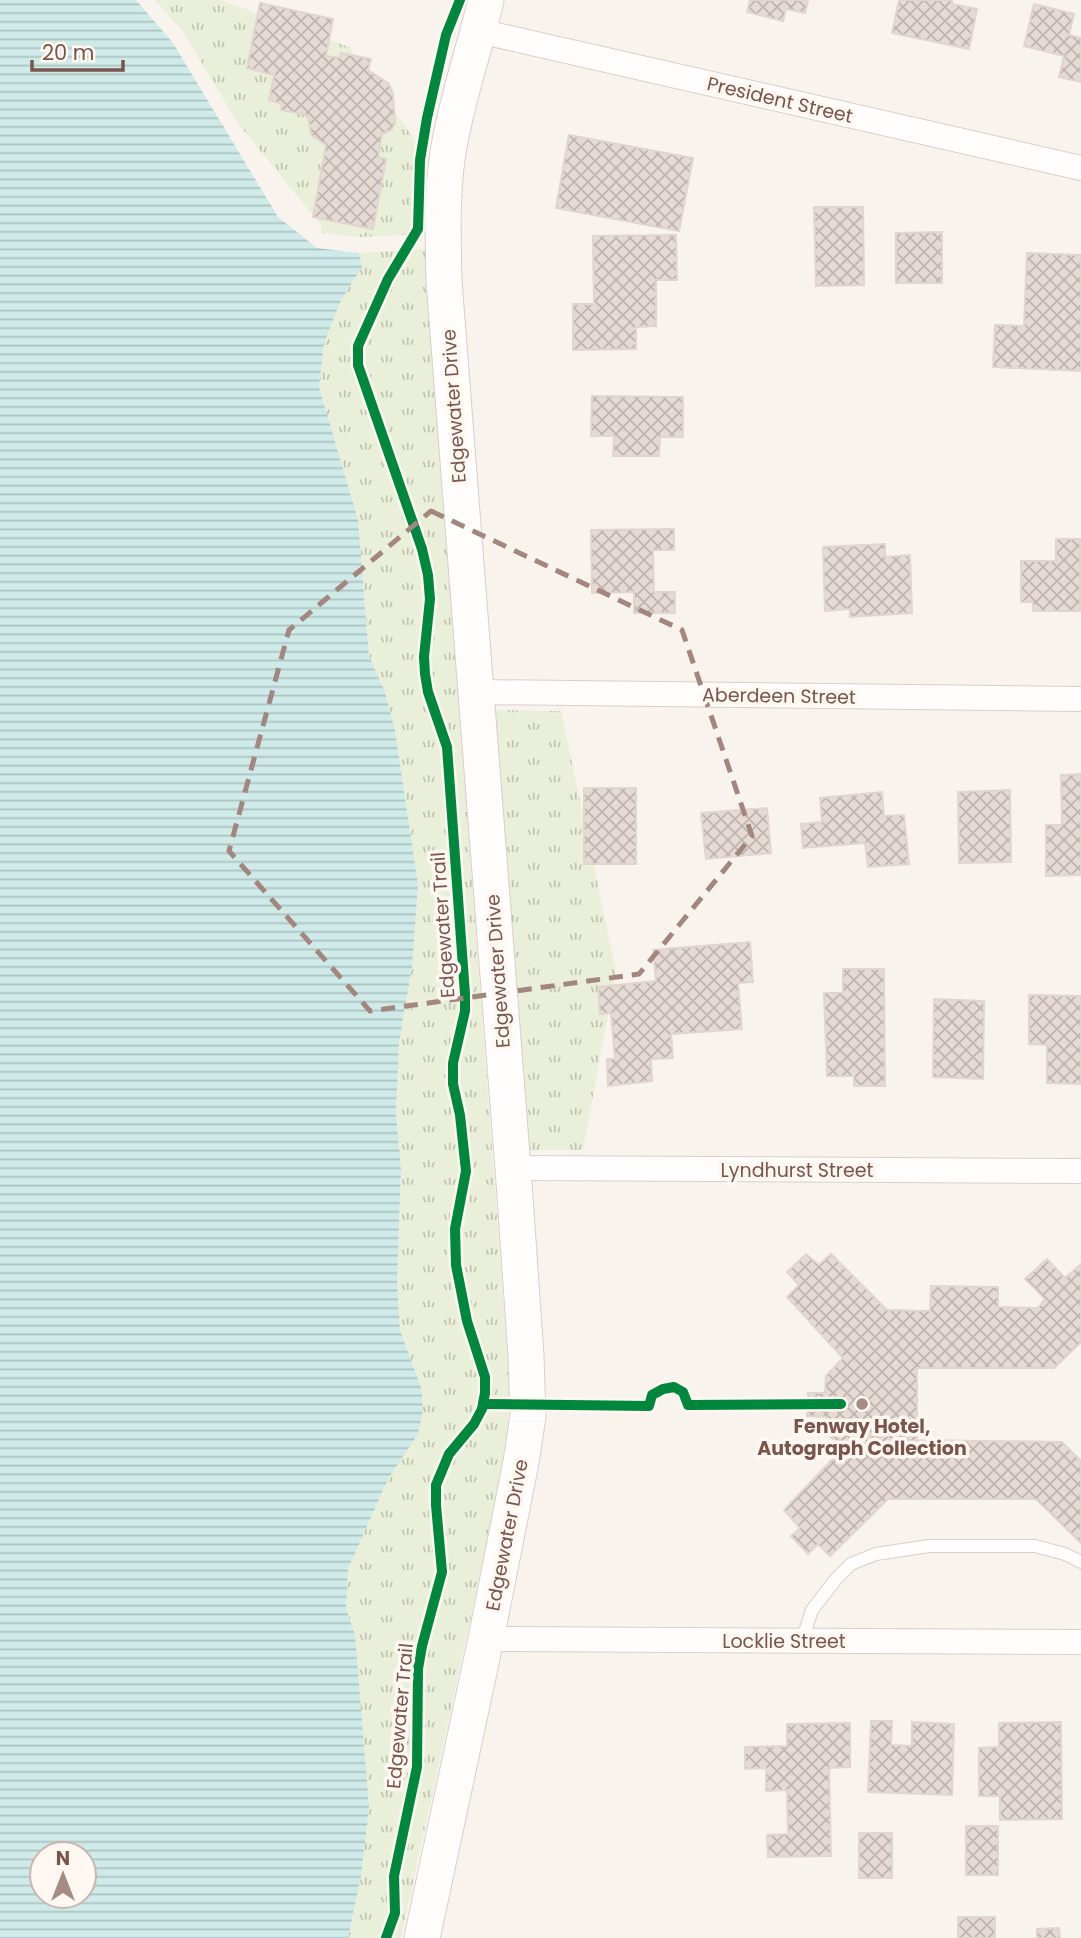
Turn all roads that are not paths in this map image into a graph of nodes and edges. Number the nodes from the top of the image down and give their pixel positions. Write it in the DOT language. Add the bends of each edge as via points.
graph roads {
  1 [pos="482,15"];
  2 [pos="1081,168"];
  3 [pos="476,692"];
  4 [pos="1081,699"];
  5 [pos="513,1168"];
  6 [pos="1081,1171"];
  7 [pos="1081,1562"];
  8 [pos="486,1639"];
  9 [pos="802,1641"];
  10 [pos="1081,1642"];
  11 [pos="422,1938"];
  1 -- 2 [label="street, President Street"];
  1 -- 3 [label="main road, Edgewater Drive" via="450,143 442,215"];
  3 -- 4 [label="street, Aberdeen Street"];
  3 -- 5 [label="main road, Edgewater Drive"];
  5 -- 6 [label="street, Lyndhurst Street"];
  5 -- 8 [label="main road, Edgewater Drive" via="528,1416"];
  7 -- 9 [label="lane" via="1035,1546 929,1546 876,1554 851,1564 836,1579 812,1610"];
  8 -- 9 [label="street, Locklie Street"];
  8 -- 11 [label="main road, Edgewater Drive"];
  9 -- 10 [label="street, Locklie Street"];
}
